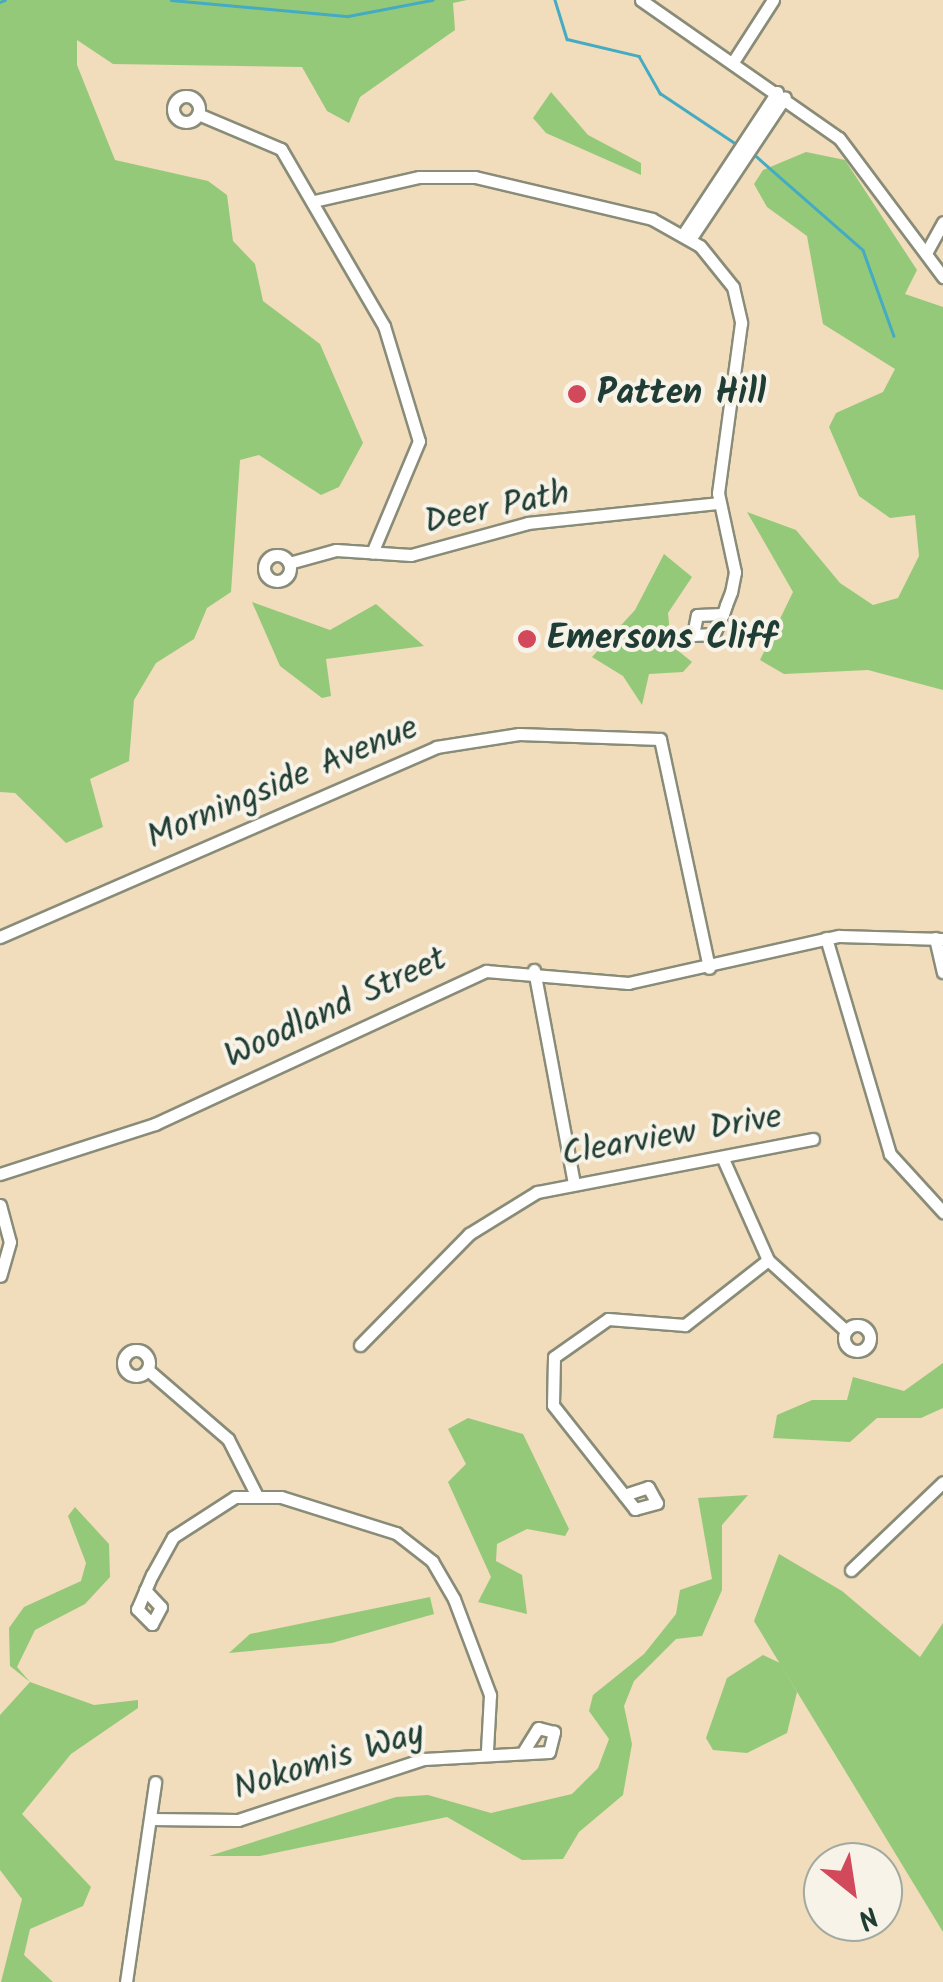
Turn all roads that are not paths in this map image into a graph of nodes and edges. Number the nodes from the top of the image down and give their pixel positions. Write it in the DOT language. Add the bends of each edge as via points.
graph roads {
  1 [pos="641,0"];
  2 [pos="773,0"];
  3 [pos="733,62"];
  4 [pos="781,94"];
  5 [pos="198,114"];
  6 [pos="314,200"];
  7 [pos="943,222"];
  8 [pos="688,235"];
  9 [pos="926,252"];
  10 [pos="943,277"];
  11 [pos="719,503"];
  12 [pos="372,552"];
  13 [pos="289,563"];
  14 [pos="723,614"];
  15 [pos="0,937"];
  16 [pos="826,938"];
  17 [pos="939,938"];
  18 [pos="709,968"];
  19 [pos="534,970"];
  20 [pos="943,972"];
  21 [pos="813,1139"];
  22 [pos="724,1161"];
  23 [pos="0,1174"];
  24 [pos="572,1179"];
  25 [pos="0,1205"];
  26 [pos="943,1212"];
  27 [pos="768,1260"];
  28 [pos="0,1276"];
  29 [pos="846,1331"];
  30 [pos="360,1345"];
  31 [pos="148,1370"];
  32 [pos="943,1482"];
  33 [pos="256,1494"];
  34 [pos="624,1495"];
  35 [pos="851,1570"];
  36 [pos="145,1590"];
  37 [pos="487,1750"];
  38 [pos="524,1750"];
  39 [pos="155,1782"];
  40 [pos="151,1820"];
  41 [pos="126,1982"];
  1 -- 3 [label="street"];
  2 -- 3 [label="street"];
  3 -- 4 [label="street"];
  4 -- 8 [label="street"];
  4 -- 9 [label="street" via="860,159"];
  5 -- 6 [label="street" via="274,142"];
  6 -- 8 [label="street" via="462,176"];
  6 -- 12 [label="street" via="376,306 419,432"];
  7 -- 9 [label="street"];
  8 -- 11 [label="street" via="726,276 740,309"];
  9 -- 10 [label="street"];
  11 -- 12 [label="street, Deer Path" via="528,524 411,555"];
  11 -- 14 [label="street" via="735,563"];
  12 -- 13 [label="street, Deer Path" via="336,550"];
  15 -- 18 [label="street, Morningside Avenue" via="436,747 519,734 660,739"];
  16 -- 17 [label="street, Woodland Street"];
  16 -- 18 [label="street, Woodland Street"];
  16 -- 26 [label="street" via="890,1154"];
  17 -- 20 [label="street"];
  18 -- 19 [label="street, Woodland Street" via="619,983"];
  19 -- 23 [label="street, Woodland Street" via="462,978 156,1124"];
  19 -- 24 [label="street"];
  21 -- 22 [label="street, Clearview Drive"];
  22 -- 24 [label="street, Clearview Drive"];
  22 -- 27 [label="street"];
  24 -- 30 [label="street, Clearview Drive" via="469,1234"];
  25 -- 28 [label="street" via="10,1242"];
  27 -- 29 [label="street"];
  27 -- 34 [label="street" via="685,1325 608,1318 554,1357 553,1406"];
  31 -- 33 [label="street" via="228,1439"];
  32 -- 35 [label="street"];
  33 -- 36 [label="street" via="216,1502 188,1520"];
  33 -- 37 [label="street" via="387,1529 432,1561 490,1696"];
  37 -- 38 [label="street, Nokomis Way"];
  37 -- 40 [label="street, Nokomis Way" via="424,1759 238,1820"];
  39 -- 40 [label="street"];
  40 -- 41 [label="street"];
}
